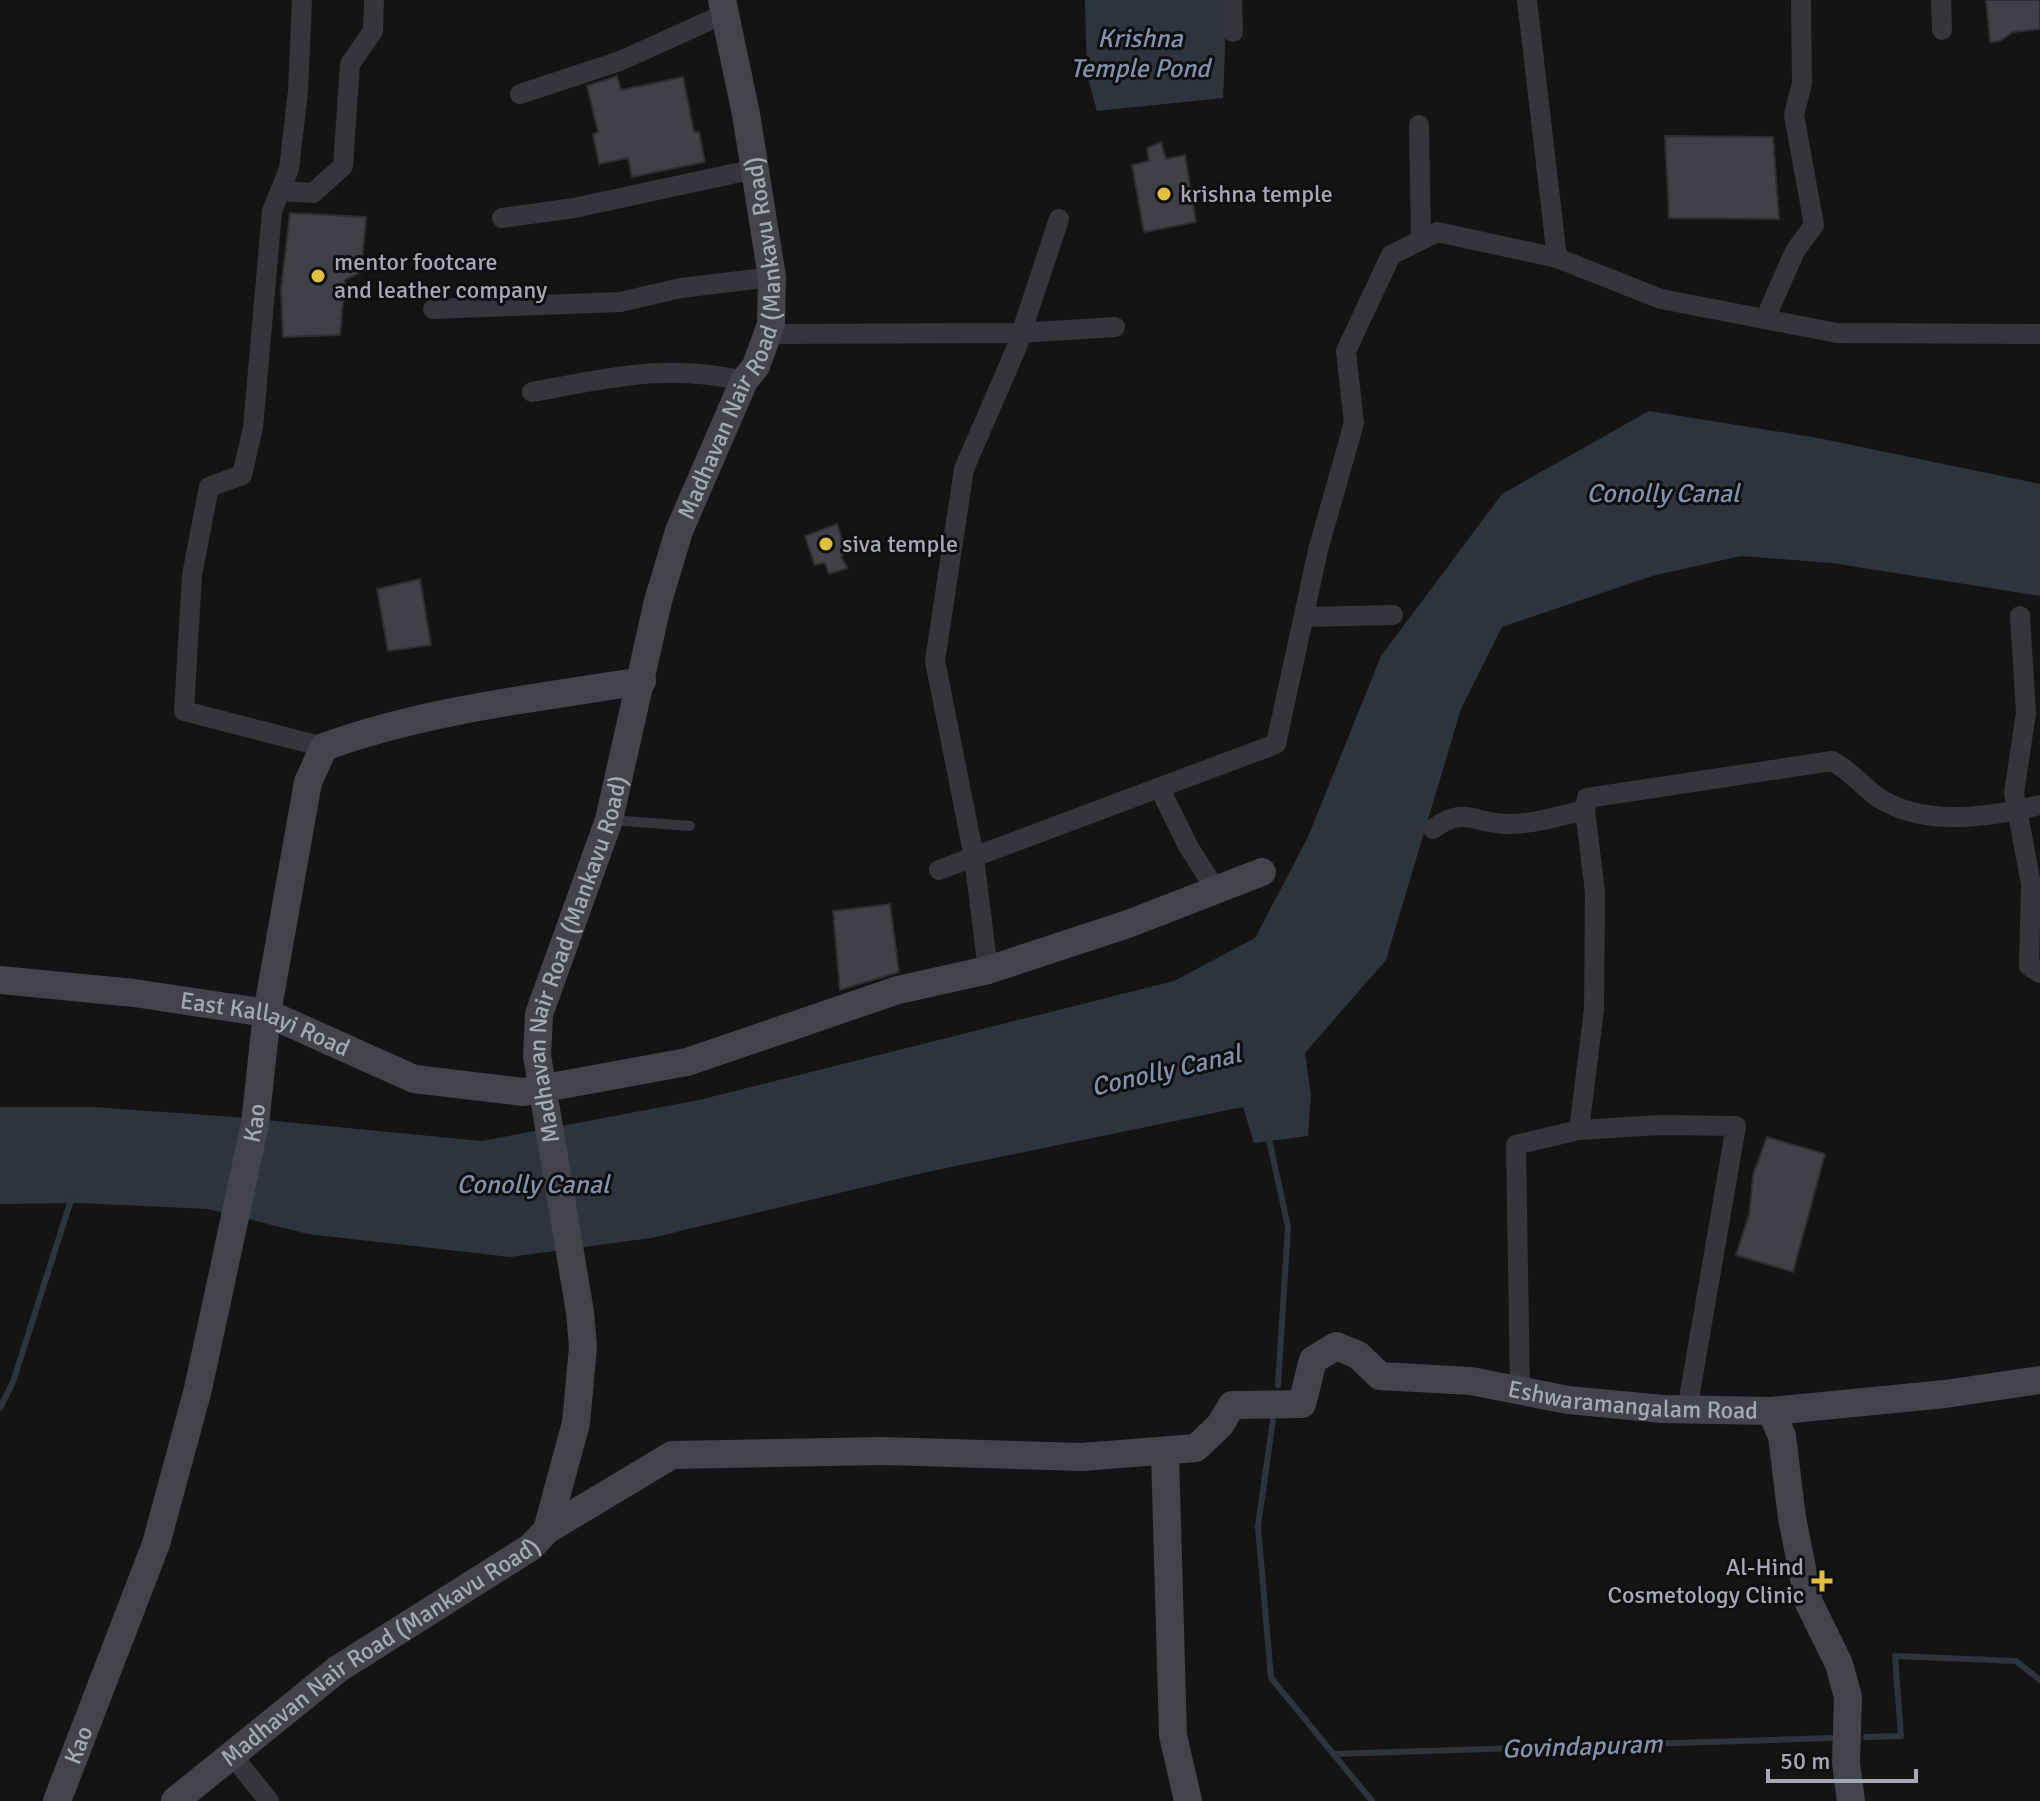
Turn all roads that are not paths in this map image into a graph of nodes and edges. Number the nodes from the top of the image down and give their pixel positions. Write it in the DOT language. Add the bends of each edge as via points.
graph roads {
  1 [pos="302,0"];
  2 [pos="374,0"];
  3 [pos="1232,0"];
  4 [pos="1527,0"];
  5 [pos="1801,0"];
  6 [pos="1941,0"];
  7 [pos="723,7"];
  8 [pos="1942,30"];
  9 [pos="1233,32"];
  10 [pos="520,94"];
  11 [pos="1419,125"];
  12 [pos="755,169"];
  13 [pos="280,191"];
  14 [pos="502,218"];
  15 [pos="1059,219"];
  16 [pos="1421,240"];
  17 [pos="1557,258"];
  18 [pos="772,277"];
  19 [pos="433,309"];
  20 [pos="1765,319"];
  21 [pos="1115,327"];
  22 [pos="1020,333"];
  23 [pos="767,334"];
  24 [pos="2040,334"];
  25 [pos="744,381"];
  26 [pos="532,392"];
  27 [pos="1393,615"];
  28 [pos="2020,616"];
  29 [pos="1304,617"];
  30 [pos="642,681"];
  31 [pos="324,747"];
  32 [pos="1160,789"];
  33 [pos="2040,805"];
  34 [pos="1585,810"];
  35 [pos="2018,810"];
  36 [pos="609,820"];
  37 [pos="690,826"];
  38 [pos="1433,829"];
  39 [pos="974,857"];
  40 [pos="939,870"];
  41 [pos="1262,872"];
  42 [pos="1216,890"];
  43 [pos="988,970"];
  44 [pos="2040,973"];
  45 [pos="0,980"];
  46 [pos="267,1013"];
  47 [pos="1579,1130"];
  48 [pos="2040,1380"];
  49 [pos="1520,1391"];
  50 [pos="1687,1410"];
  51 [pos="1771,1411"];
  52 [pos="1165,1453"];
  53 [pos="547,1530"];
  54 [pos="232,1755"];
  55 [pos="57,1801"];
  56 [pos="175,1801"];
  57 [pos="269,1801"];
  58 [pos="1188,1801"];
  59 [pos="1851,1801"];
  1 -- 13 [label="street" via="295,123 289,169"];
  2 -- 13 [label="street" via="373,31 350,64 343,166 313,193"];
  3 -- 9 [label="street"];
  4 -- 17 [label="street"];
  5 -- 20 [label="street" via="1802,83 1794,115 1814,225 1795,251"];
  6 -- 8 [label="street"];
  7 -- 10 [label="street" via="620,61"];
  7 -- 12 [label="street, Madhavan Nair Road (Mankavu Road)"];
  11 -- 16 [label="street"];
  12 -- 14 [label="street"];
  12 -- 18 [label="street, Madhavan Nair Road (Mankavu Road)"];
  13 -- 31 [label="street" via="272,211 253,428 242,475 209,487 192,575 184,711"];
  15 -- 22 [label="street"];
  16 -- 17 [label="street" via="1437,232"];
  16 -- 29 [label="street" via="1391,255 1346,351 1354,423"];
  17 -- 20 [label="street" via="1661,299"];
  18 -- 19 [label="street" via="620,302"];
  18 -- 23 [label="street, Madhavan Nair Road (Mankavu Road)"];
  20 -- 24 [label="street" via="1837,333"];
  21 -- 22 [label="street"];
  22 -- 23 [label="street"];
  22 -- 39 [label="street" via="964,469 935,661"];
  23 -- 25 [label="street, Madhavan Nair Road (Mankavu Road)" via="756,366"];
  25 -- 26 [label="street" via="702,371 650,371"];
  25 -- 30 [label="street, Madhavan Nair Road (Mankavu Road)" via="679,531"];
  27 -- 29 [label="street"];
  28 -- 35 [label="street" via="2026,713 2015,767"];
  29 -- 32 [label="street" via="1276,744"];
  30 -- 31 [label="street" via="396,725"];
  30 -- 36 [label="street, Madhavan Nair Road (Mankavu Road)"];
  31 -- 46 [label="street, Kao" via="308,782"];
  32 -- 39 [label="street"];
  32 -- 42 [label="street"];
  33 -- 35 [label="street"];
  34 -- 35 [label="street" via="1593,795 1832,761 1903,810 1934,818"];
  34 -- 38 [label="street" via="1501,824 1450,816"];
  34 -- 47 [label="street" via="1595,892 1594,1009"];
  35 -- 44 [label="street" via="2031,884 2029,966"];
  36 -- 37 [label="lane"];
  36 -- 53 [label="street, Madhavan Nair Road (Mankavu Road)" via="539,1014 536,1046 583,1347 576,1423"];
  39 -- 40 [label="street"];
  39 -- 43 [label="street"];
  41 -- 42 [label="street, East Kallayi Road"];
  42 -- 43 [label="street, East Kallayi Road"];
  43 -- 46 [label="street, East Kallayi Road" via="898,990 687,1062 523,1092 414,1079"];
  45 -- 46 [label="street, East Kallayi Road"];
  46 -- 55 [label="street, Kao" via="255,1124 198,1389 156,1544"];
  47 -- 49 [label="street" via="1516,1145"];
  47 -- 50 [label="street" via="1736,1126"];
  48 -- 51 [label="street"];
  49 -- 50 [label="street, Eshwaramangalam Road"];
  49 -- 52 [label="street, Eshwaramangalam Road" via="1471,1381 1380,1376 1348,1349 1329,1348 1313,1360 1302,1404 1232,1405 1196,1448"];
  50 -- 51 [label="street, Eshwaramangalam Road"];
  51 -- 59 [label="street, Eshwaramangalam Road" via="1782,1436 1809,1603 1839,1664 1848,1697"];
  52 -- 53 [label="street" via="672,1455"];
  52 -- 58 [label="street" via="1173,1735"];
  53 -- 54 [label="street, Madhavan Nair Road (Mankavu Road)" via="531,1547 338,1669"];
  54 -- 56 [label="street, Madhavan Nair Road (Mankavu Road)"];
  54 -- 57 [label="street"];
}
